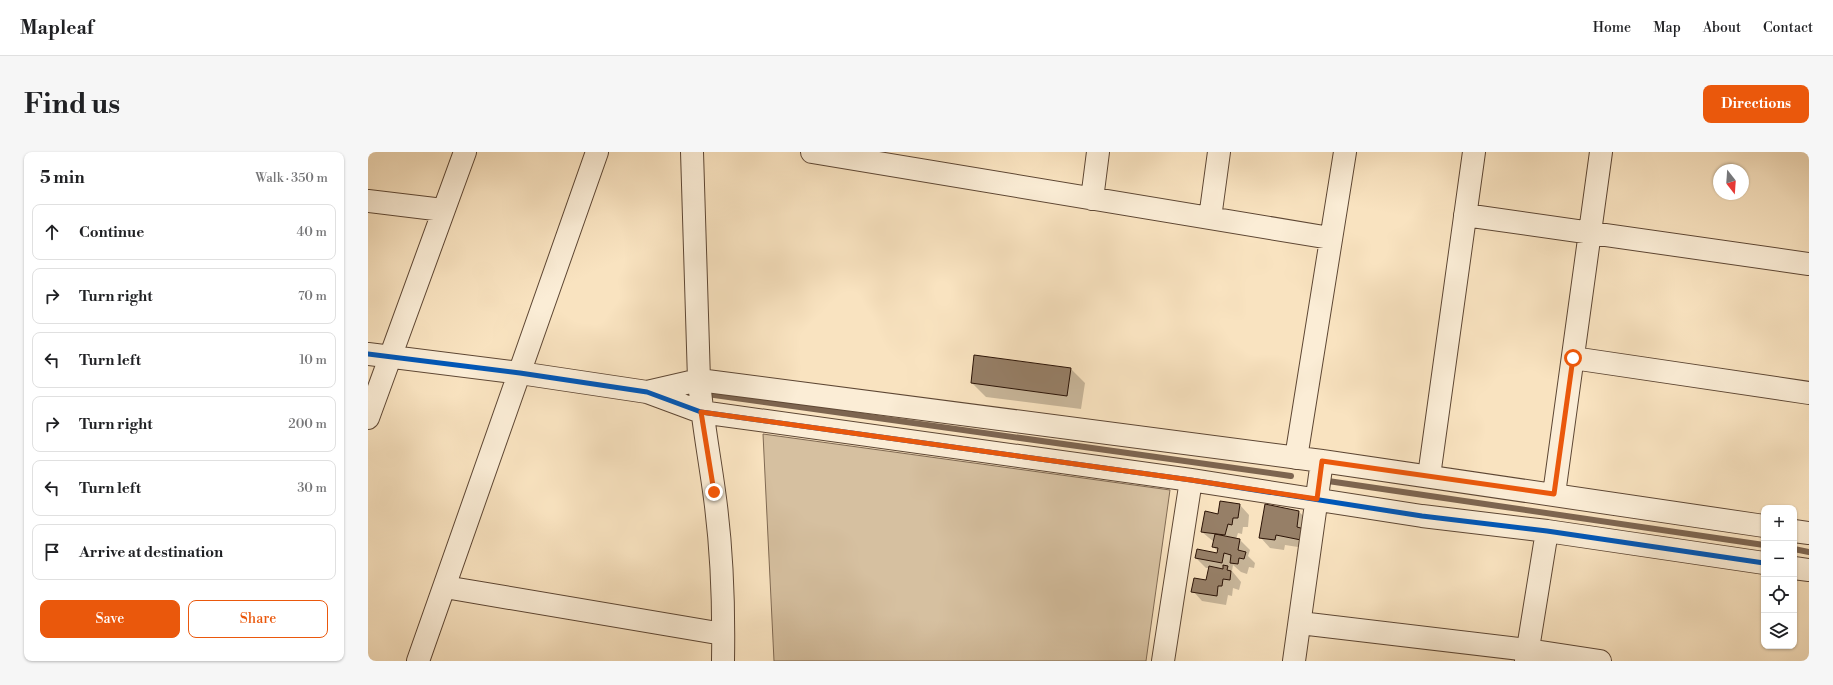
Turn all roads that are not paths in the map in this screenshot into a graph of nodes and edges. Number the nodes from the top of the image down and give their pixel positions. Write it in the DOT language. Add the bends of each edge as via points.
graph roads {
  1 [pos="465,152"];
  2 [pos="597,152"];
  3 [pos="692,152"];
  4 [pos="812,152"];
  5 [pos="1098,152"];
  6 [pos="1219,152"];
  7 [pos="1344,152"];
  8 [pos="1474,152"];
  9 [pos="1601,152"];
  10 [pos="1092,199"];
  11 [pos="368,201"];
  12 [pos="443,210"];
  13 [pos="1465,215"];
  14 [pos="1210,218"];
  15 [pos="1590,233"];
  16 [pos="1330,238"];
  17 [pos="1809,264"];
  18 [pos="378,356"];
  19 [pos="1573,358"];
  20 [pos="520,373"];
  21 [pos="699,380"];
  22 [pos="647,392"];
  23 [pos="1809,393"];
  24 [pos="701,412"];
  25 [pos="368,418"];
  26 [pos="1296,458"];
  27 [pos="1322,461"];
  28 [pos="1429,476"];
  29 [pos="1191,480"];
  30 [pos="1554,494"];
  31 [pos="1317,499"];
  32 [pos="1761,526"];
  33 [pos="1547,531"];
  34 [pos="1797,531"];
  35 [pos="1809,533"];
  36 [pos="1761,563"];
  37 [pos="1797,568"];
  38 [pos="1809,570"];
  39 [pos="445,587"];
  40 [pos="1300,623"];
  41 [pos="723,634"];
  42 [pos="1527,655"];
  43 [pos="418,661"];
  44 [pos="723,661"];
  45 [pos="1163,661"];
  46 [pos="1294,661"];
  47 [pos="1600,661"];
  1 -- 12 [label="street"];
  2 -- 20 [label="street"];
  3 -- 21 [label="street"];
  4 -- 10 [label="street"];
  5 -- 10 [label="street"];
  6 -- 14 [label="street"];
  7 -- 16 [label="street"];
  8 -- 13 [label="street"];
  9 -- 15 [label="street"];
  10 -- 14 [label="street"];
  11 -- 12 [label="street"];
  12 -- 18 [label="street"];
  13 -- 15 [label="street"];
  13 -- 28 [label="street"];
  14 -- 16 [label="street"];
  15 -- 17 [label="street"];
  15 -- 19 [label="street"];
  16 -- 26 [label="street"];
  18 -- 20 [label="street"];
  18 -- 25 [label="street"];
  19 -- 23 [label="street"];
  19 -- 30 [label="street"];
  20 -- 22 [label="street"];
  20 -- 39 [label="street"];
  21 -- 22 [label="street"];
  21 -- 24 [label="street"];
  21 -- 26 [label="street"];
  22 -- 24 [label="street"];
  24 -- 29 [label="street"];
  24 -- 41 [label="street" via="714,492 721,563"];
  26 -- 27 [label="street"];
  27 -- 28 [label="street"];
  27 -- 31 [label="street"];
  28 -- 30 [label="street"];
  29 -- 31 [label="street"];
  29 -- 45 [label="street"];
  30 -- 32 [label="street"];
  31 -- 33 [label="street" via="1422,516"];
  31 -- 40 [label="street"];
  33 -- 36 [label="street"];
  33 -- 42 [label="street"];
  34 -- 35 [label="street"];
  37 -- 38 [label="street"];
  39 -- 41 [label="street"];
  39 -- 43 [label="street"];
  40 -- 42 [label="street"];
  40 -- 46 [label="street"];
  41 -- 44 [label="street"];
  42 -- 47 [label="street"];
}
